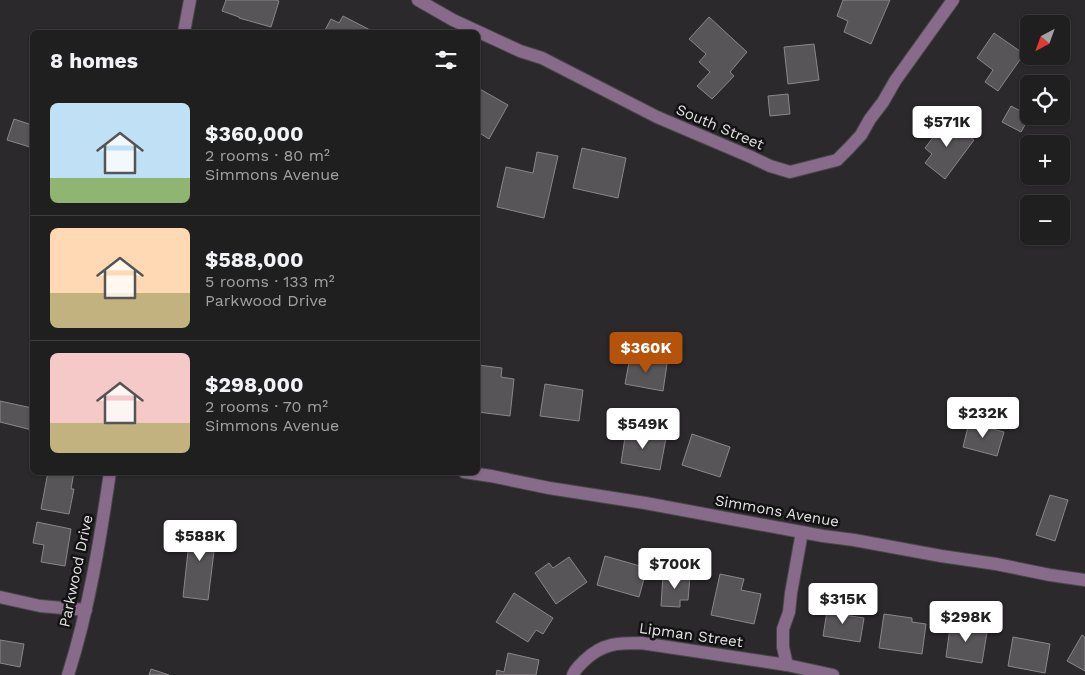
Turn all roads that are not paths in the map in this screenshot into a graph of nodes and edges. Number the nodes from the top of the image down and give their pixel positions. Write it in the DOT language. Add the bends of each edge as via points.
graph roads {
  1 [pos="190,0"];
  2 [pos="418,0"];
  3 [pos="953,0"];
  4 [pos="184,30"];
  5 [pos="475,30"];
  6 [pos="480,32"];
  7 [pos="480,474"];
  8 [pos="110,475"];
  9 [pos="802,532"];
  10 [pos="1085,580"];
  11 [pos="0,598"];
  12 [pos="86,610"];
  13 [pos="787,666"];
  14 [pos="68,675"];
  15 [pos="573,675"];
  16 [pos="832,675"];
  1 -- 4 [label="street"];
  2 -- 5 [label="street, South Street"];
  3 -- 6 [label="street, South Street" via="849,148 837,160 790,172 657,117 542,58"];
  7 -- 9 [label="street, Simmons Avenue"];
  8 -- 12 [label="street, Parkwood Drive"];
  9 -- 10 [label="street, Simmons Avenue"];
  9 -- 13 [label="street" via="789,612 783,629"];
  11 -- 12 [label="street"];
  12 -- 14 [label="street, Parkwood Drive"];
  13 -- 15 [label="street, Lipman Street" via="624,643 607,645 594,652"];
  13 -- 16 [label="street, Lipman Street"];
}
